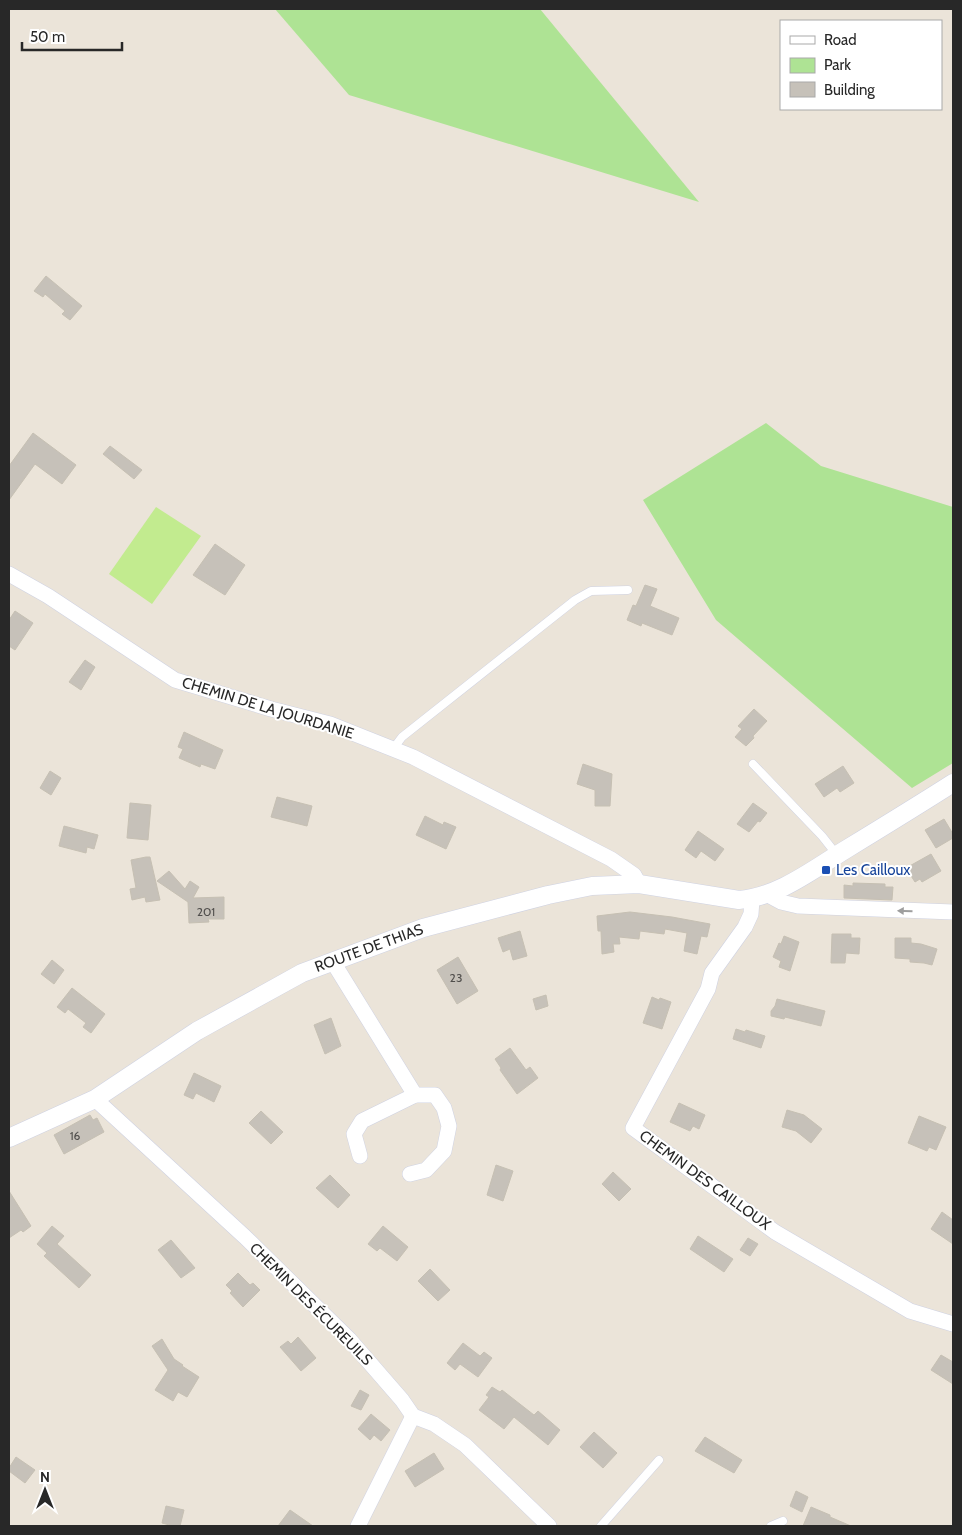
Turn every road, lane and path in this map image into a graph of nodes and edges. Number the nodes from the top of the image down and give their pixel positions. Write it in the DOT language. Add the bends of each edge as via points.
graph roads {
  1 [pos="9,574"];
  2 [pos="628,590"];
  3 [pos="393,749"];
  4 [pos="753,764"];
  5 [pos="953,784"];
  6 [pos="837,855"];
  7 [pos="639,884"];
  8 [pos="760,897"];
  9 [pos="953,912"];
  10 [pos="333,962"];
  11 [pos="414,1095"];
  12 [pos="96,1099"];
  13 [pos="9,1138"];
  14 [pos="360,1156"];
  15 [pos="410,1174"];
  16 [pos="953,1324"];
  17 [pos="413,1416"];
  18 [pos="659,1460"];
  19 [pos="784,1521"];
  20 [pos="358,1526"];
  21 [pos="549,1526"];
  22 [pos="601,1526"];
  23 [pos="771,1526"];
  1 -- 3 [label="street, CHEMIN DE LA JOURDANIE" via="175,680 330,724"];
  2 -- 3 [label="lane" via="591,590 575,600 402,737"];
  3 -- 7 [label="street, CHEMIN DE LA JOURDANIE" via="611,859 634,875"];
  4 -- 6 [label="lane"];
  5 -- 6 [label="street"];
  6 -- 8 [label="street"];
  7 -- 8 [label="street, ROUTE DE THIAS" via="731,900"];
  7 -- 10 [label="street, ROUTE DE THIAS" via="592,886 548,895 423,928"];
  9 -- 8 [label="street, one-way" via="798,906"];
  8 -- 16 [label="street, CHEMIN DES CAILLOUX" via="745,927 712,973 708,989 633,1128 776,1232 910,1311"];
  10 -- 11 [label="street"];
  10 -- 12 [label="street, ROUTE DE THIAS" via="302,973 198,1031"];
  11 -- 14 [label="street" via="362,1121 354,1134"];
  11 -- 15 [label="street" via="435,1095 444,1108 448,1126 444,1152 426,1170"];
  12 -- 13 [label="street, ROUTE DE THIAS"];
  12 -- 17 [label="street, CHEMIN DES ÉCUREUILS" via="350,1339"];
  17 -- 20 [label="street"];
  17 -- 21 [label="street" via="434,1424 465,1445"];
  18 -- 22 [label="lane"];
  19 -- 23 [label="lane"];
}
